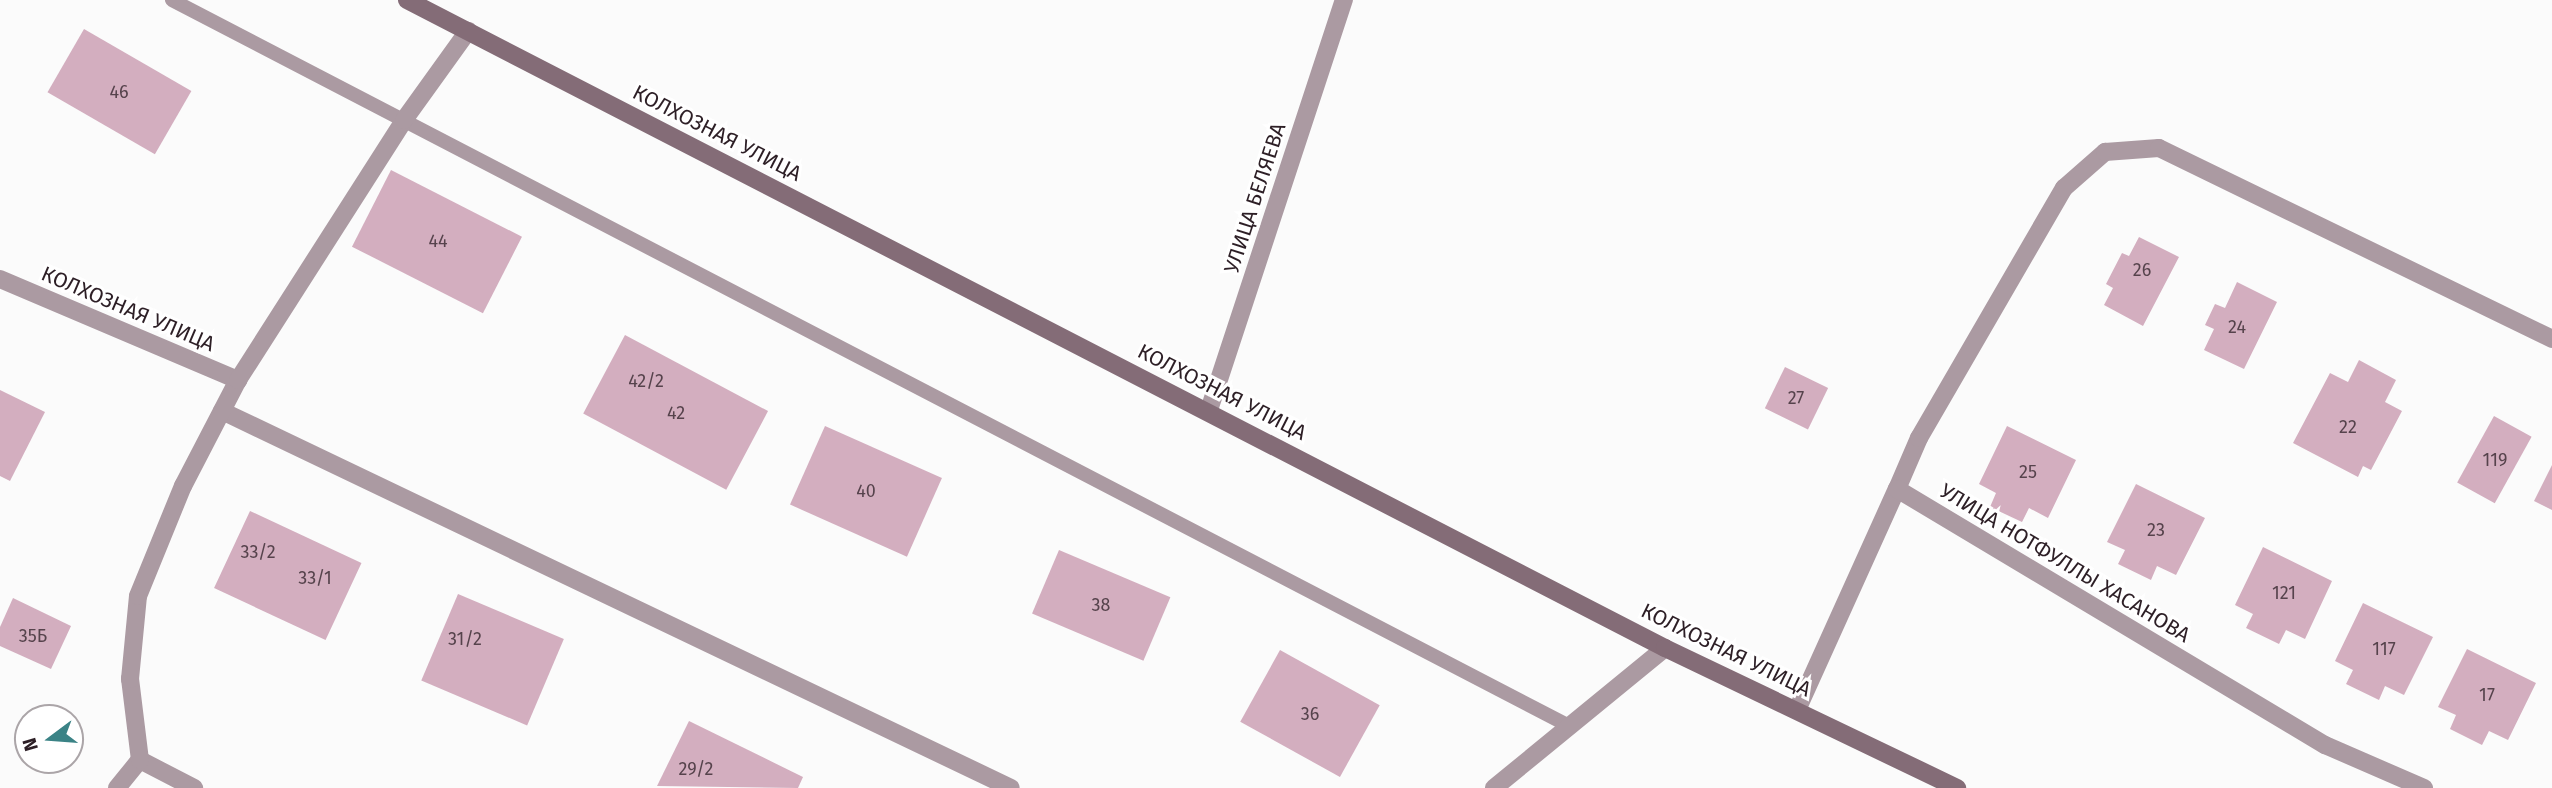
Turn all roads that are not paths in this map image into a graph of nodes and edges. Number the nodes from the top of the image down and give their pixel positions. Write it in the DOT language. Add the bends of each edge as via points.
graph roads {
  1 [pos="172,0"];
  2 [pos="407,0"];
  3 [pos="1344,0"];
  4 [pos="468,31"];
  5 [pos="404,120"];
  6 [pos="0,279"];
  7 [pos="2552,340"];
  8 [pos="238,380"];
  9 [pos="1209,410"];
  10 [pos="222,411"];
  11 [pos="1897,489"];
  12 [pos="1665,648"];
  13 [pos="1797,710"];
  14 [pos="1569,726"];
  15 [pos="140,760"];
  16 [pos="117,788"];
  17 [pos="194,788"];
  18 [pos="1011,788"];
  19 [pos="1494,788"];
  20 [pos="1957,788"];
  21 [pos="2424,788"];
  1 -- 5 [label="lane"];
  2 -- 4 [label="main road, КОЛХОЗНАЯ УЛИЦА"];
  3 -- 9 [label="street, УЛИЦА БЕЛЯЕВА"];
  4 -- 5 [label="street"];
  4 -- 9 [label="main road, КОЛХОЗНАЯ УЛИЦА"];
  5 -- 8 [label="street"];
  5 -- 14 [label="lane"];
  6 -- 8 [label="street, КОЛХОЗНАЯ УЛИЦА"];
  7 -- 11 [label="street" via="2159,148 2105,152 2064,188 1919,438"];
  8 -- 10 [label="street"];
  9 -- 12 [label="main road, КОЛХОЗНАЯ УЛИЦА"];
  10 -- 15 [label="street" via="183,486 138,596 130,679"];
  10 -- 18 [label="street"];
  11 -- 13 [label="street"];
  11 -- 21 [label="street, УЛИЦА НОТФУЛЛЫ ХАСАНОВА" via="2325,745"];
  12 -- 13 [label="main road, КОЛХОЗНАЯ УЛИЦА"];
  12 -- 14 [label="street"];
  13 -- 20 [label="main road, КОЛХОЗНАЯ УЛИЦА"];
  14 -- 19 [label="street"];
  15 -- 16 [label="street"];
  15 -- 17 [label="street"];
}
